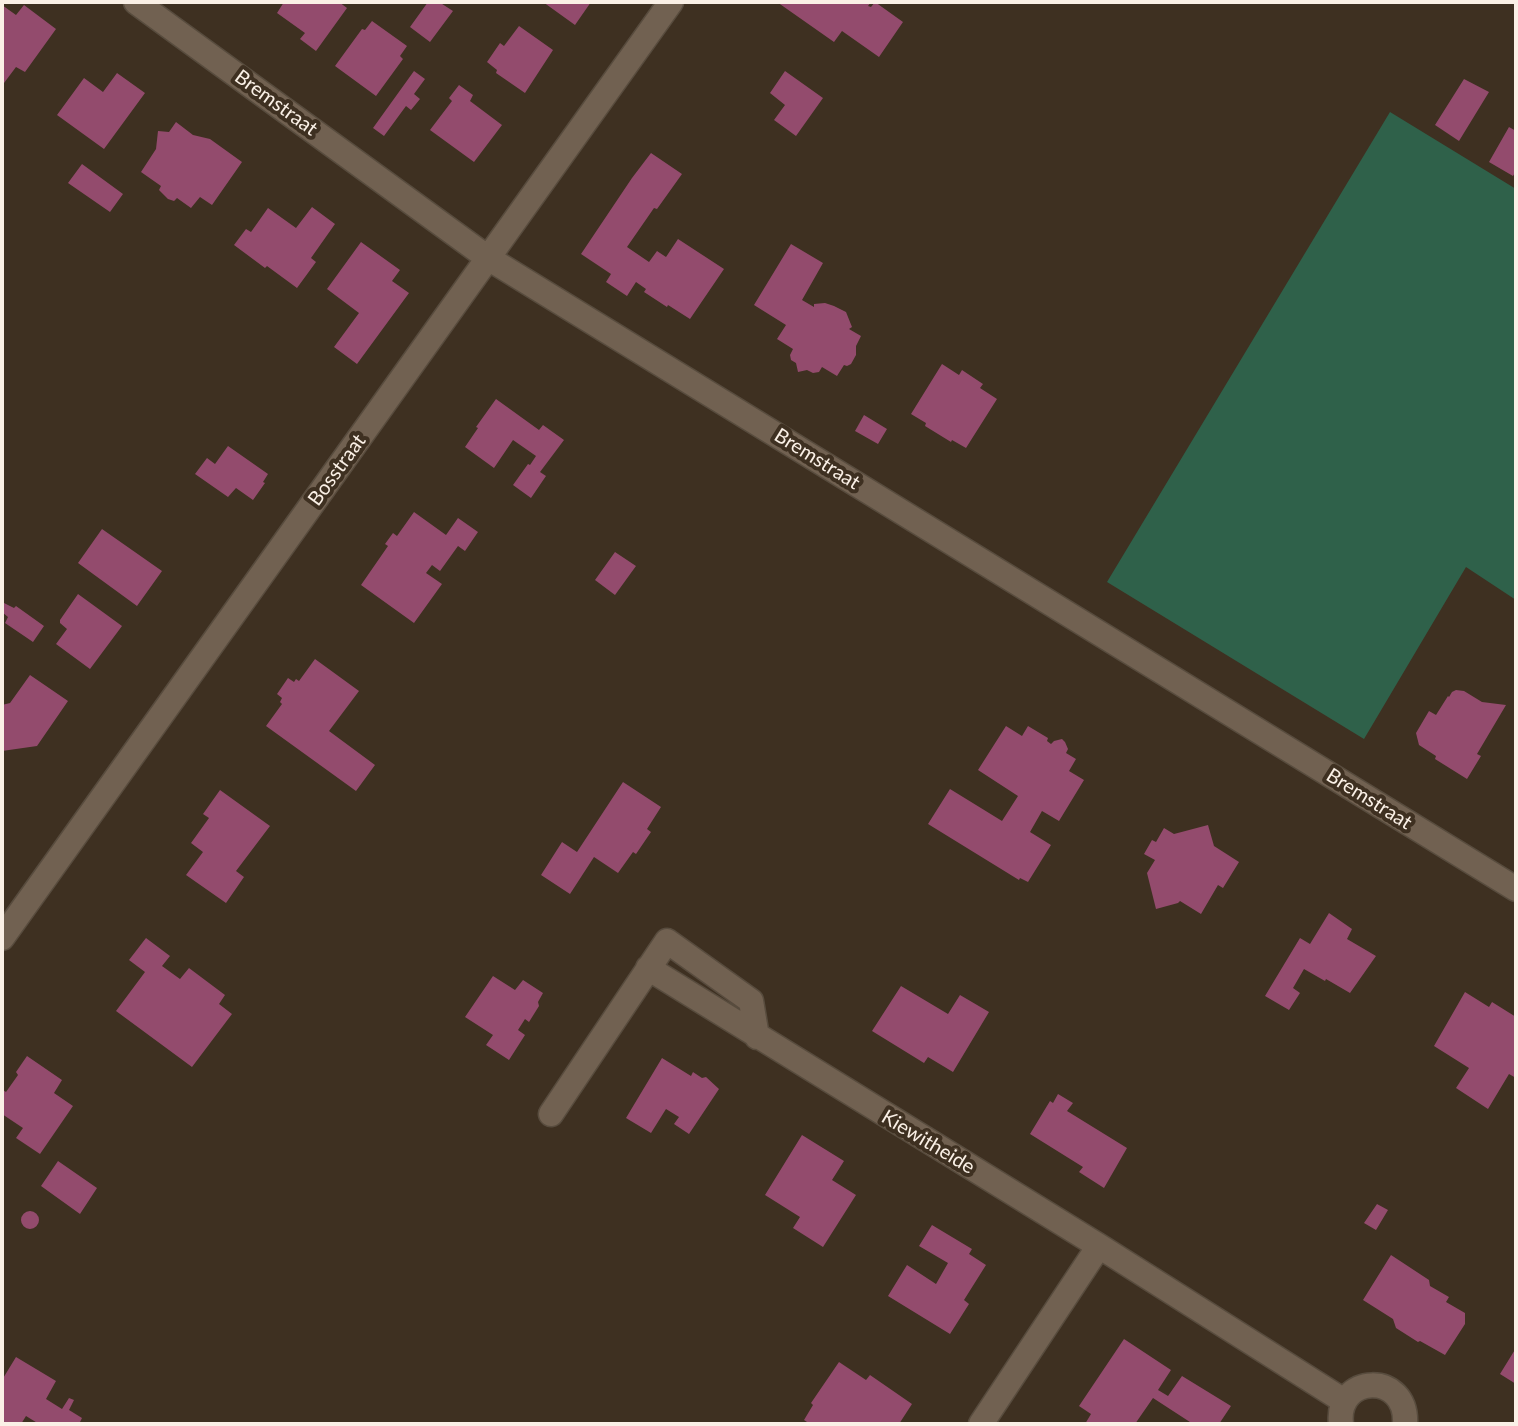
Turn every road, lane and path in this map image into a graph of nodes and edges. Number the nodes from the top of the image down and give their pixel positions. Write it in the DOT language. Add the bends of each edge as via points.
graph roads {
  1 [pos="136,2"];
  2 [pos="671,2"];
  3 [pos="488,258"];
  4 [pos="1516,889"];
  5 [pos="2,938"];
  6 [pos="551,1114"];
  7 [pos="1099,1246"];
  8 [pos="1342,1412"];
  9 [pos="981,1424"];
  10 [pos="1405,1424"];
  1 -- 3 [label="street, Bremstraat"];
  2 -- 3 [label="street, Bosstraat"];
  3 -- 4 [label="street, Bremstraat"];
  3 -- 5 [label="street, Bosstraat"];
  6 -- 7 [label="street, Kiewitheide" via="667,941 751,1001 757,1037"];
  7 -- 8 [label="street, Kiewitheide"];
  7 -- 9 [label="street"];
  8 -- 10 [label="street, Kiewitheide" via="1352,1392 1373,1384 1394,1392"];
}
